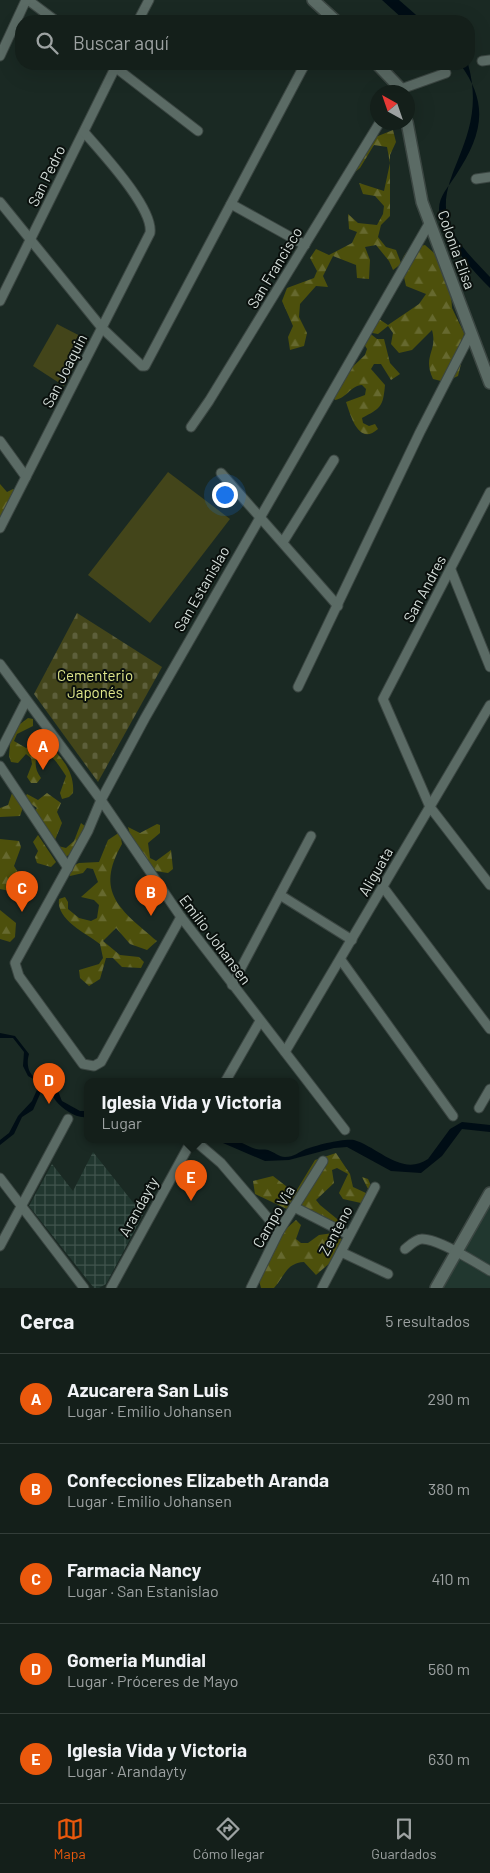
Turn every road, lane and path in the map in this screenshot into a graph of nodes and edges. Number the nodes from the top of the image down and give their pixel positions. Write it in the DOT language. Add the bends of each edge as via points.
graph roads {
  1 [pos="27,0"];
  2 [pos="149,0"];
  3 [pos="313,0"];
  4 [pos="20,15"];
  5 [pos="48,15"];
  6 [pos="141,15"];
  7 [pos="327,15"];
  8 [pos="15,25"];
  9 [pos="0,56"];
  10 [pos="113,70"];
  11 [pos="121,70"];
  12 [pos="302,70"];
  13 [pos="382,70"];
  14 [pos="446,73"];
  15 [pos="396,85"];
  16 [pos="415,85"];
  17 [pos="375,130"];
  18 [pos="408,130"];
  19 [pos="198,131"];
  20 [pos="84,132"];
  21 [pos="490,177"];
  22 [pos="476,179"];
  23 [pos="0,202"];
  24 [pos="231,204"];
  25 [pos="430,222"];
  26 [pos="30,240"];
  27 [pos="305,245"];
  28 [pos="0,301"];
  29 [pos="102,328"];
  30 [pos="471,333"];
  31 [pos="490,383"];
  32 [pos="191,427"];
  33 [pos="0,442"];
  34 [pos="334,460"];
  35 [pos="221,473"];
  36 [pos="26,477"];
  37 [pos="490,492"];
  38 [pos="258,518"];
  39 [pos="0,528"];
  40 [pos="283,542"];
  41 [pos="451,570"];
  42 [pos="338,606"];
  43 [pos="0,664"];
  44 [pos="490,667"];
  45 [pos="298,687"];
  46 [pos="26,700"];
  47 [pos="490,705"];
  48 [pos="0,752"];
  49 [pos="0,766"];
  50 [pos="101,800"];
  51 [pos="430,807"];
  52 [pos="311,836"];
  53 [pos="68,868"];
  54 [pos="490,884"];
  55 [pos="383,887"];
  56 [pos="280,895"];
  57 [pos="181,917"];
  58 [pos="352,940"];
  59 [pos="340,960"];
  60 [pos="232,985"];
  61 [pos="260,1021"];
  62 [pos="490,1029"];
  63 [pos="285,1052"];
  64 [pos="227,1078"];
  65 [pos="490,1089"];
  66 [pos="480,1108"];
  67 [pos="453,1116"];
  68 [pos="68,1119"];
  69 [pos="345,1130"];
  70 [pos="191,1143"];
  71 [pos="197,1143"];
  72 [pos="323,1161"];
  73 [pos="0,1178"];
  74 [pos="375,1187"];
  75 [pos="490,1194"];
  76 [pos="21,1206"];
  77 [pos="294,1207"];
  78 [pos="279,1231"];
  79 [pos="349,1235"];
  80 [pos="0,1246"];
  81 [pos="405,1249"];
  82 [pos="341,1252"];
  83 [pos="456,1252"];
  84 [pos="490,1271"];
  85 [pos="388,1274"];
  86 [pos="84,1288"];
  87 [pos="111,1288"];
  88 [pos="251,1288"];
  89 [pos="322,1288"];
  90 [pos="436,1288"];
  1 -- 4 [label="street"];
  1 -- 5 [label="street"];
  2 -- 6 [label="street"];
  3 -- 7 [label="street"];
  8 -- 9 [label="street"];
  10 -- 20 [label="street, San Pedro"];
  11 -- 19 [label="street"];
  12 -- 24 [label="street"];
  13 -- 15 [label="street"];
  14 -- 16 [label="street"];
  17 -- 27 [label="street, San Francisco"];
  18 -- 25 [label="street, Colonia Elisa" via="422,202"];
  20 -- 26 [label="street, San Pedro"];
  20 -- 29 [label="street, San Joaquin" via="119,173 152,226"];
  21 -- 22 [label="street"];
  23 -- 26 [label="street"];
  24 -- 27 [label="street"];
  24 -- 29 [label="street" via="146,365 142,366"];
  25 -- 30 [label="street, Colonia Elisa"];
  25 -- 38 [label="street, San Estanislao"];
  26 -- 28 [label="street, San Pedro"];
  26 -- 29 [label="street"];
  27 -- 32 [label="street, San Francisco"];
  29 -- 36 [label="street, San Joaquin"];
  30 -- 31 [label="street, Colonia Elisa"];
  30 -- 42 [label="street"];
  33 -- 36 [label="street"];
  34 -- 40 [label="street"];
  35 -- 38 [label="street"];
  36 -- 39 [label="street, San Joaquin"];
  37 -- 41 [label="street, San Andres"];
  38 -- 40 [label="street"];
  38 -- 50 [label="street, San Estanislao"];
  40 -- 42 [label="street"];
  41 -- 44 [label="street"];
  41 -- 51 [label="street, San Andres" via="383,699"];
  42 -- 45 [label="street"];
  43 -- 46 [label="street, Emilio Johansen"];
  46 -- 48 [label="street"];
  46 -- 50 [label="street, Emilio Johansen"];
  47 -- 51 [label="street, Aliguata"];
  49 -- 53 [label="street"];
  50 -- 53 [label="street, San Estanislao"];
  50 -- 57 [label="street, Emilio Johansen"];
  51 -- 54 [label="street"];
  51 -- 55 [label="street, Aliguata"];
  52 -- 56 [label="street"];
  53 -- 57 [label="street, San Estanislao" via="15,967 83,1064 94,1066 101,1062"];
  55 -- 58 [label="street, Aliguata"];
  55 -- 62 [label="street"];
  56 -- 58 [label="street"];
  56 -- 60 [label="street"];
  57 -- 60 [label="street, Emilio Johansen"];
  58 -- 59 [label="street, Aliguata"];
  59 -- 63 [label="street, Aliguata"];
  59 -- 67 [label="street"];
  60 -- 61 [label="street, Emilio Johansen"];
  61 -- 63 [label="street, Emilio Johansen"];
  61 -- 64 [label="street"];
  63 -- 69 [label="street, Emilio Johansen"];
  65 -- 66 [label="street"];
  68 -- 76 [label="street"];
  70 -- 87 [label="street, Arandayty"];
  71 -- 78 [label="street" via="221,1163"];
  72 -- 77 [label="street, Campo Via"];
  73 -- 76 [label="street"];
  74 -- 79 [label="street, Zenteno"];
  75 -- 83 [label="street"];
  76 -- 80 [label="street"];
  76 -- 86 [label="street"];
  77 -- 78 [label="street, Campo Via"];
  77 -- 79 [label="street"];
  78 -- 88 [label="street, Campo Via"];
  79 -- 82 [label="street, Zenteno"];
  81 -- 83 [label="street" via="420,1239"];
  82 -- 85 [label="street"];
  82 -- 89 [label="street, Zenteno"];
  83 -- 84 [label="street"];
  83 -- 90 [label="street"];
}
